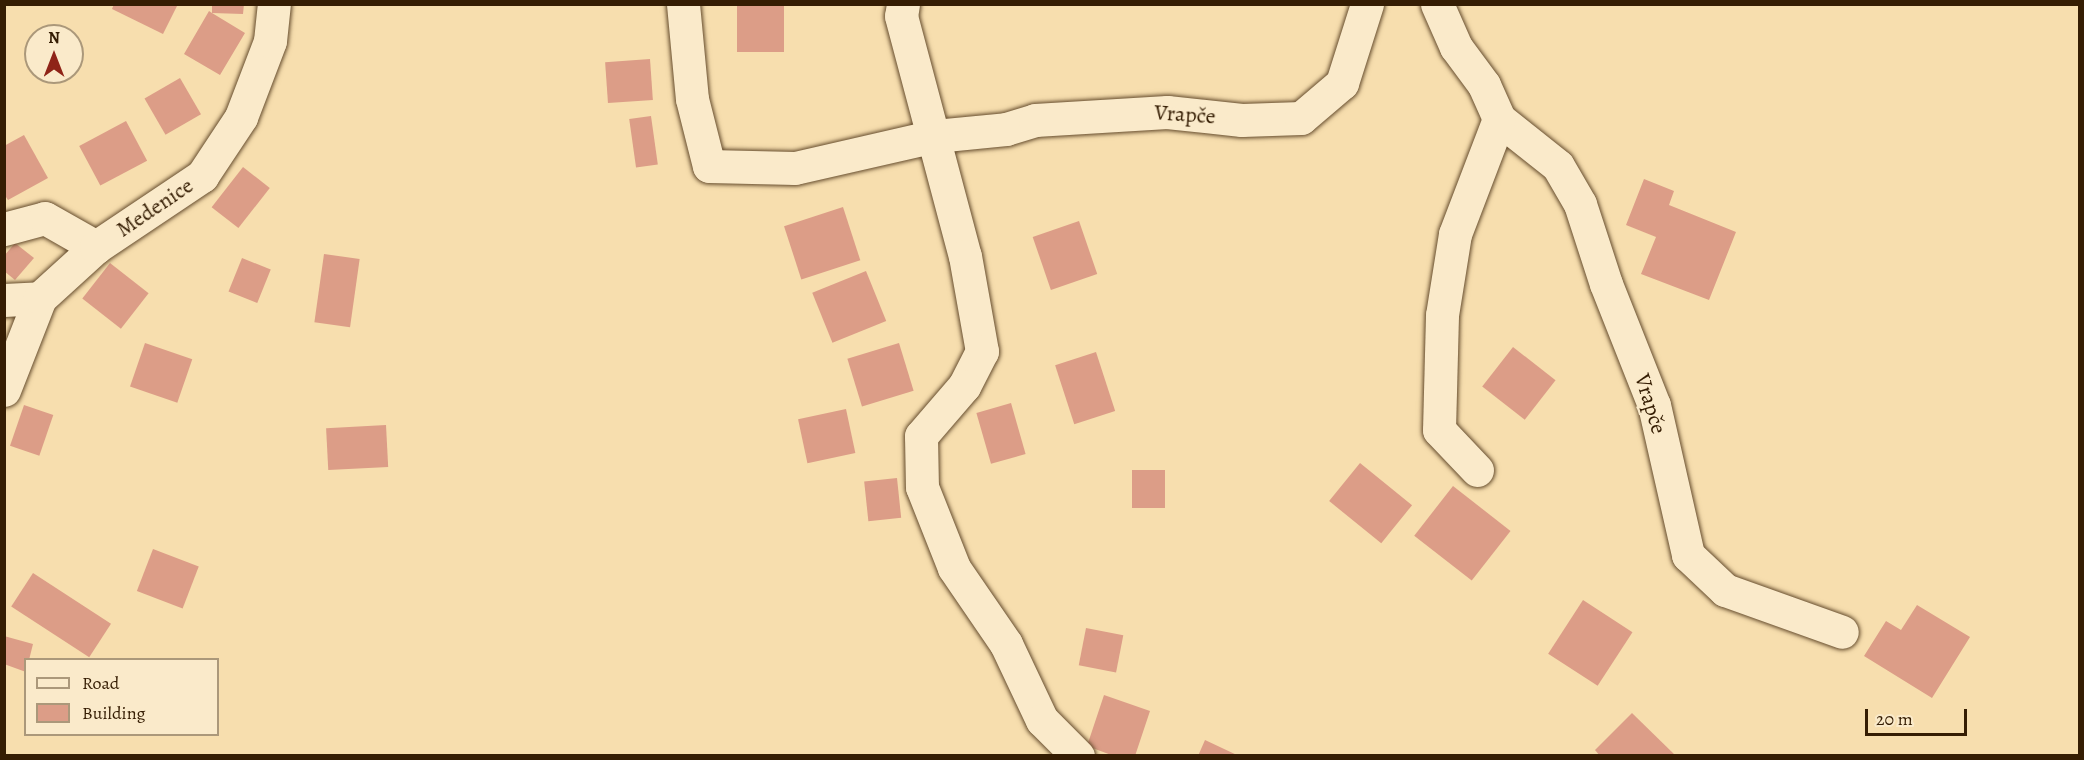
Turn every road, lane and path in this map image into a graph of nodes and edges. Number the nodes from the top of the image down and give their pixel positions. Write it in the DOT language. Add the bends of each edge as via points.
graph roads {
  1 [pos="274,4"];
  2 [pos="683,4"];
  3 [pos="903,4"];
  4 [pos="1367,4"];
  5 [pos="1437,4"];
  6 [pos="1499,119"];
  7 [pos="935,136"];
  8 [pos="4,229"];
  9 [pos="96,247"];
  10 [pos="40,298"];
  11 [pos="4,300"];
  12 [pos="4,390"];
  13 [pos="1476,470"];
  14 [pos="1842,632"];
  15 [pos="1078,756"];
  1 -- 9 [label="street, Medenice" via="270,41 241,117 202,176"];
  2 -- 7 [label="street, Vrapče" via="692,99 709,166 795,168"];
  3 -- 7 [label="street" via="901,16"];
  4 -- 7 [label="street, Vrapče" via="1342,83 1300,118 1242,120 1167,111 1035,120 1006,129"];
  5 -- 6 [label="street, Vrapče" via="1456,47 1484,85"];
  6 -- 13 [label="street" via="1455,234 1442,315 1439,430"];
  6 -- 14 [label="street, Vrapče" via="1558,166 1580,204 1606,284 1654,405 1688,555 1725,590"];
  7 -- 15 [label="street" via="965,256 982,351 964,386 921,436 922,487 954,568 1006,644 1042,720"];
  8 -- 9 [label="street" via="45,218"];
  9 -- 10 [label="street, Medenice"];
  10 -- 11 [label="street"];
  10 -- 12 [label="street, Medenice"];
}
